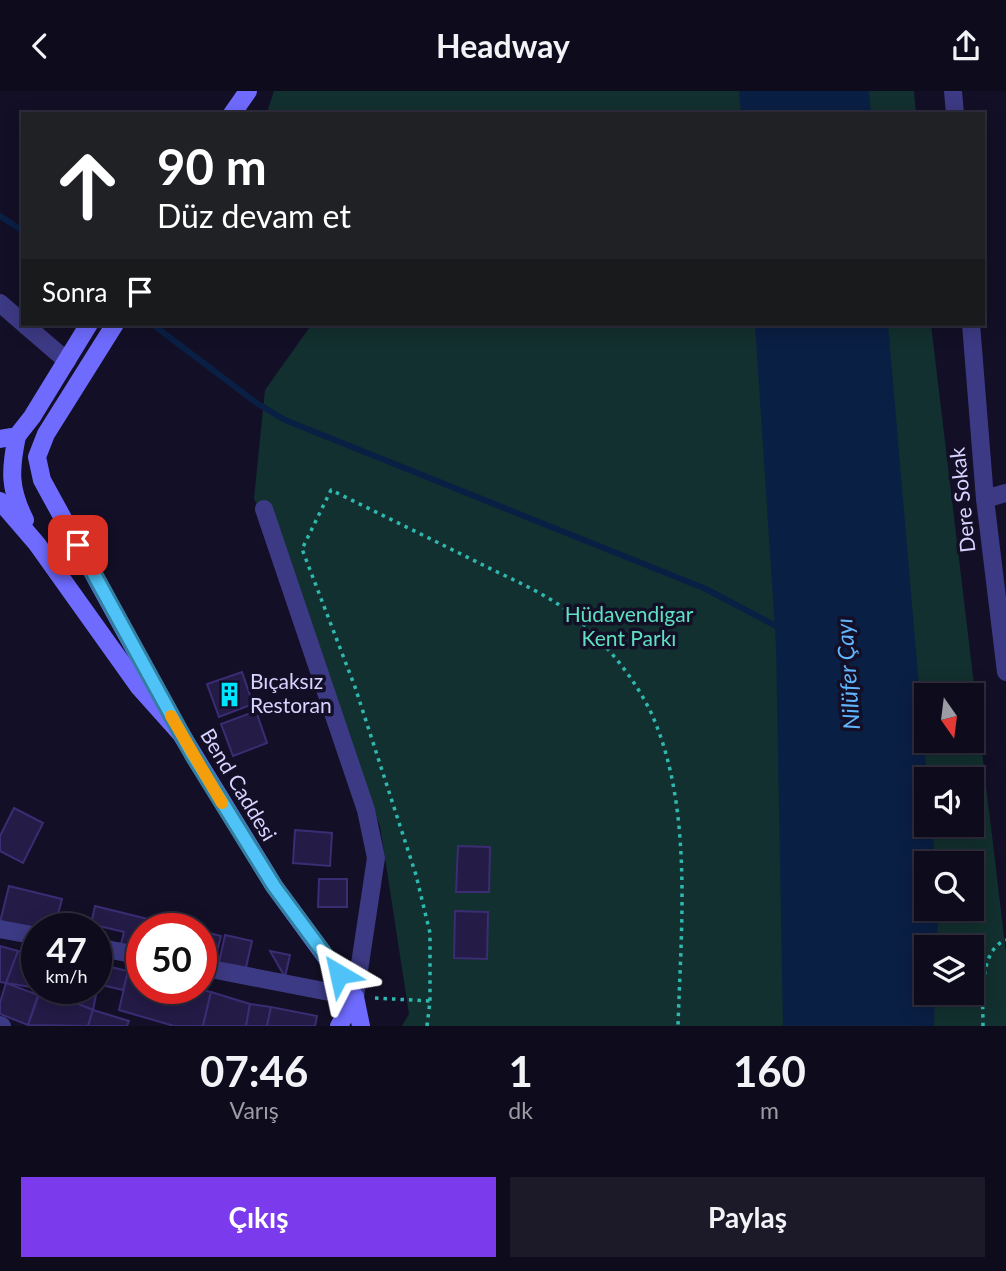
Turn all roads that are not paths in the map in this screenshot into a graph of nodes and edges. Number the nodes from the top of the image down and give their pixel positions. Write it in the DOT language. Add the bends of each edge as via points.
graph roads {
  1 [pos="249,91"];
  2 [pos="953,91"];
  3 [pos="233,112"];
  4 [pos="242,112"];
  5 [pos="955,112"];
  6 [pos="0,303"];
  7 [pos="21,321"];
  8 [pos="26,326"];
  9 [pos="88,326"];
  10 [pos="114,326"];
  11 [pos="971,326"];
  12 [pos="67,361"];
  13 [pos="46,434"];
  14 [pos="9,449"];
  15 [pos="42,480"];
  16 [pos="1006,493"];
  17 [pos="985,499"];
  18 [pos="0,501"];
  19 [pos="264,509"];
  20 [pos="37,544"];
  21 [pos="1006,672"];
  22 [pos="181,734"];
  23 [pos="0,929"];
  24 [pos="21,933"];
  25 [pos="217,970"];
  26 [pos="355,996"];
  27 [pos="339,1026"];
  28 [pos="361,1026"];
  1 -- 3 [label="main road"];
  1 -- 4 [label="main road"];
  2 -- 5 [label="street"];
  6 -- 7 [label="street"];
  8 -- 12 [label="street"];
  9 -- 12 [label="main road"];
  10 -- 13 [label="main road"];
  11 -- 17 [label="street, Dere Sokak"];
  12 -- 14 [label="main road"];
  13 -- 14 [label="main road"];
  13 -- 15 [label="main road" via="37,457"];
  14 -- 15 [label="main road" via="32,465"];
  14 -- 20 [label="main road" via="16,502"];
  15 -- 22 [label="main road"];
  16 -- 17 [label="street"];
  17 -- 21 [label="street, Dere Sokak"];
  18 -- 20 [label="main road, Bend Caddesi"];
  19 -- 26 [label="street" via="366,810 376,858"];
  20 -- 22 [label="main road, Bend Caddesi" via="139,687"];
  22 -- 26 [label="main road, Bend Caddesi" via="274,886"];
  23 -- 24 [label="street"];
  25 -- 26 [label="street"];
  26 -- 27 [label="main road"];
  26 -- 28 [label="main road, Bend Caddesi"];
}
